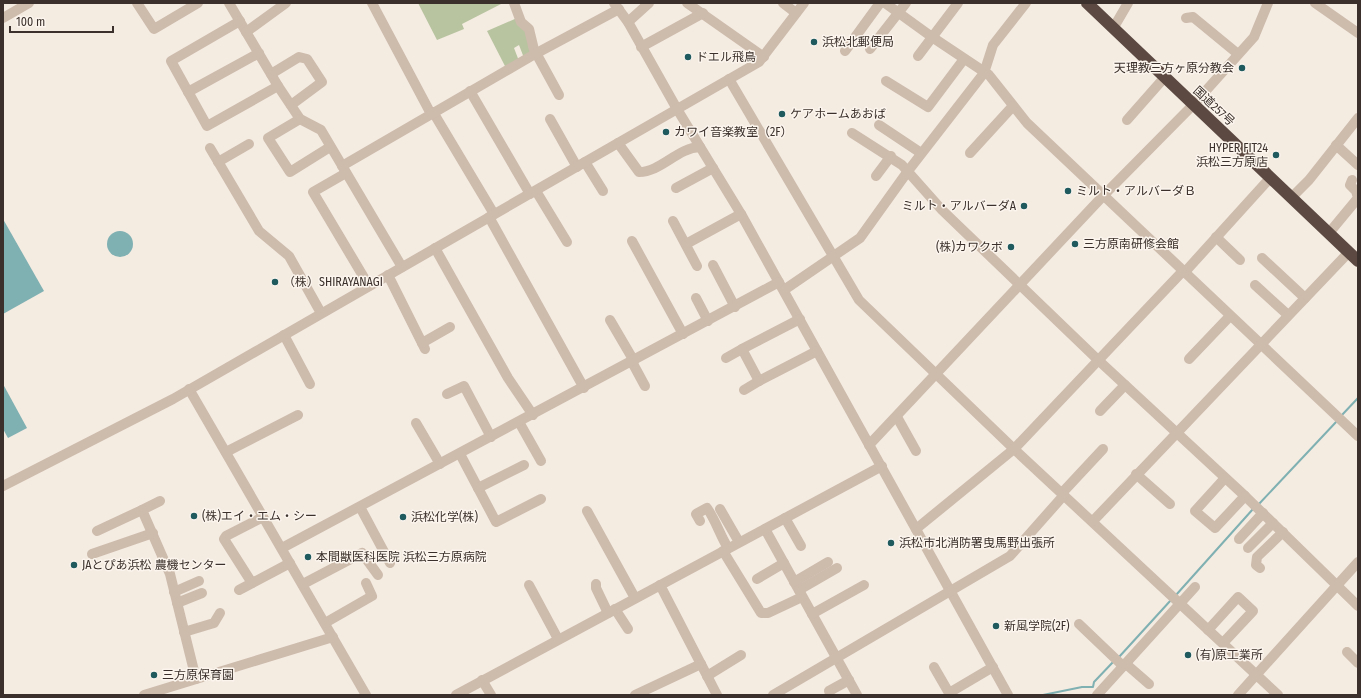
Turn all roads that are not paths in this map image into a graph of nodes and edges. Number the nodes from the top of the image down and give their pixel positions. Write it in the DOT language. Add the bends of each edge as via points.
graph roads {
  1 [pos="29,3"];
  2 [pos="137,3"];
  3 [pos="198,3"];
  4 [pos="229,3"];
  5 [pos="286,3"];
  6 [pos="372,3"];
  7 [pos="514,3"];
  8 [pos="650,3"];
  9 [pos="687,3"];
  10 [pos="783,3"];
  11 [pos="804,3"];
  12 [pos="880,3"];
  13 [pos="885,3"];
  14 [pos="906,3"];
  15 [pos="958,3"];
  16 [pos="1026,3"];
  17 [pos="1087,3"];
  18 [pos="1128,3"];
  19 [pos="1268,3"];
  20 [pos="1315,3"];
  21 [pos="617,5"];
  22 [pos="19,6"];
  23 [pos="796,13"];
  24 [pos="899,13"];
  25 [pos="703,14"];
  26 [pos="3,18"];
  27 [pos="1186,18"];
  28 [pos="240,21"];
  29 [pos="628,22"];
  30 [pos="1114,27"];
  31 [pos="246,32"];
  32 [pos="1358,33"];
  33 [pos="932,38"];
  34 [pos="641,47"];
  35 [pos="870,49"];
  36 [pos="845,51"];
  37 [pos="259,53"];
  38 [pos="536,53"];
  39 [pos="1238,54"];
  40 [pos="918,56"];
  41 [pos="764,57"];
  42 [pos="964,59"];
  43 [pos="984,73"];
  44 [pos="271,74"];
  45 [pos="1164,78"];
  46 [pos="729,79"];
  47 [pos="886,81"];
  48 [pos="278,86"];
  49 [pos="470,91"];
  50 [pos="188,92"];
  51 [pos="559,95"];
  52 [pos="291,105"];
  53 [pos="1193,105"];
  54 [pos="1013,106"];
  55 [pos="677,108"];
  56 [pos="432,113"];
  57 [pos="1358,118"];
  58 [pos="300,119"];
  59 [pos="550,119"];
  60 [pos="1127,120"];
  61 [pos="879,125"];
  62 [pos="852,133"];
  63 [pos="618,143"];
  64 [pos="250,144"];
  65 [pos="1336,145"];
  66 [pos="330,147"];
  67 [pos="700,147"];
  68 [pos="210,148"];
  69 [pos="921,153"];
  70 [pos="970,153"];
  71 [pos="891,156"];
  72 [pos="218,162"];
  73 [pos="581,164"];
  74 [pos="1358,165"];
  75 [pos="713,168"];
  76 [pos="344,170"];
  77 [pos="908,171"];
  78 [pos="876,176"];
  79 [pos="1270,178"];
  80 [pos="1352,180"];
  81 [pos="676,188"];
  82 [pos="603,191"];
  83 [pos="533,192"];
  84 [pos="1103,196"];
  85 [pos="1292,197"];
  86 [pos="741,214"];
  87 [pos="492,215"];
  88 [pos="673,221"];
  89 [pos="1329,233"];
  90 [pos="1216,237"];
  91 [pos="567,242"];
  92 [pos="632,242"];
  93 [pos="686,244"];
  94 [pos="436,248"];
  95 [pos="1349,252"];
  96 [pos="833,257"];
  97 [pos="1262,258"];
  98 [pos="1240,260"];
  99 [pos="1358,261"];
  100 [pos="713,265"];
  101 [pos="696,266"];
  102 [pos="402,267"];
  103 [pos="1183,272"];
  104 [pos="388,275"];
  105 [pos="1020,285"];
  106 [pos="1255,285"];
  107 [pos="369,286"];
  108 [pos="781,286"];
  109 [pos="696,298"];
  110 [pos="1305,298"];
  111 [pos="735,307"];
  112 [pos="321,314"];
  113 [pos="1288,315"];
  114 [pos="1230,316"];
  115 [pos="800,319"];
  116 [pos="610,320"];
  117 [pos="708,321"];
  118 [pos="450,327"];
  119 [pos="683,334"];
  120 [pos="284,335"];
  121 [pos="1261,344"];
  122 [pos="742,349"];
  123 [pos="818,351"];
  124 [pos="726,358"];
  125 [pos="1097,359"];
  126 [pos="1189,359"];
  127 [pos="633,361"];
  128 [pos="936,374"];
  129 [pos="760,381"];
  130 [pos="310,384"];
  131 [pos="1125,385"];
  132 [pos="645,386"];
  133 [pos="584,388"];
  134 [pos="189,389"];
  135 [pos="744,390"];
  136 [pos="447,394"];
  137 [pos="1100,410"];
  138 [pos="298,415"];
  139 [pos="533,415"];
  140 [pos="897,417"];
  141 [pos="520,422"];
  142 [pos="416,423"];
  143 [pos="1177,432"];
  144 [pos="1358,436"];
  145 [pos="492,437"];
  146 [pos="869,445"];
  147 [pos="1014,449"];
  148 [pos="1103,449"];
  149 [pos="916,451"];
  150 [pos="226,452"];
  151 [pos="460,454"];
  152 [pos="541,461"];
  153 [pos="440,464"];
  154 [pos="524,465"];
  155 [pos="882,466"];
  156 [pos="1136,474"];
  157 [pos="1225,478"];
  158 [pos="3,485"];
  159 [pos="478,488"];
  160 [pos="1063,494"];
  161 [pos="541,499"];
  162 [pos="160,501"];
  163 [pos="1170,504"];
  164 [pos="1254,505"];
  165 [pos="360,507"];
  166 [pos="720,509"];
  167 [pos="142,510"];
  168 [pos="587,511"];
  169 [pos="263,517"];
  170 [pos="785,518"];
  171 [pos="700,521"];
  172 [pos="1093,521"];
  173 [pos="1273,523"];
  174 [pos="765,529"];
  175 [pos="916,529"];
  176 [pos="97,531"];
  177 [pos="1283,532"];
  178 [pos="153,533"];
  179 [pos="1240,539"];
  180 [pos="739,542"];
  181 [pos="801,546"];
  182 [pos="282,548"];
  183 [pos="1248,548"];
  184 [pos="726,550"];
  185 [pos="92,554"];
  186 [pos="828,562"];
  187 [pos="1358,562"];
  188 [pos="390,563"];
  189 [pos="784,563"];
  190 [pos="290,564"];
  191 [pos="837,568"];
  192 [pos="1260,568"];
  193 [pos="378,575"];
  194 [pos="757,579"];
  195 [pos="199,581"];
  196 [pos="366,582"];
  197 [pos="252,584"];
  198 [pos="303,584"];
  199 [pos="596,584"];
  200 [pos="660,585"];
  201 [pos="864,585"];
  202 [pos="1337,585"];
  203 [pos="529,586"];
  204 [pos="1195,587"];
  205 [pos="798,589"];
  206 [pos="239,590"];
  207 [pos="950,591"];
  208 [pos="174,592"];
  209 [pos="202,593"];
  210 [pos="635,598"];
  211 [pos="1175,599"];
  212 [pos="177,603"];
  213 [pos="1358,606"];
  214 [pos="612,611"];
  215 [pos="220,613"];
  216 [pos="812,614"];
  217 [pos="325,622"];
  218 [pos="1079,624"];
  219 [pos="628,629"];
  220 [pos="1208,630"];
  221 [pos="184,632"];
  222 [pos="332,637"];
  223 [pos="558,639"];
  224 [pos="1223,643"];
  225 [pos="1348,652"];
  226 [pos="741,655"];
  227 [pos="836,658"];
  228 [pos="1358,663"];
  229 [pos="701,664"];
  230 [pos="1124,665"];
  231 [pos="934,667"];
  232 [pos="993,667"];
  233 [pos="1256,675"];
  234 [pos="707,676"];
  235 [pos="196,679"];
  236 [pos="482,680"];
  237 [pos="849,680"];
  238 [pos="1149,684"];
  239 [pos="788,691"];
  240 [pos="829,691"];
  241 [pos="947,694"];
  242 [pos="1099,694"];
  243 [pos="144,695"];
  244 [pos="366,695"];
  245 [pos="456,695"];
  246 [pos="491,695"];
  247 [pos="635,695"];
  248 [pos="717,695"];
  249 [pos="773,695"];
  250 [pos="857,695"];
  251 [pos="1008,695"];
  252 [pos="1238,695"];
  253 [pos="1278,695"];
  1 -- 22 [label="street"];
  2 -- 3 [label="street" via="154,29"];
  4 -- 28 [label="street"];
  5 -- 31 [label="street"];
  6 -- 56 [label="street"];
  7 -- 38 [label="street" via="521,22 528,29"];
  8 -- 29 [label="street"];
  9 -- 25 [label="street"];
  10 -- 23 [label="street"];
  11 -- 23 [label="street"];
  12 -- 36 [label="street"];
  13 -- 24 [label="street"];
  14 -- 24 [label="street"];
  15 -- 33 [label="street"];
  16 -- 43 [label="street" via="993,45"];
  17 -- 30 [label="highway, 国道257号"];
  18 -- 30 [label="street"];
  19 -- 39 [label="street" via="1254,37"];
  20 -- 32 [label="street"];
  21 -- 29 [label="street"];
  21 -- 38 [label="street"];
  22 -- 26 [label="street"];
  23 -- 41 [label="street"];
  24 -- 33 [label="street"];
  24 -- 35 [label="street"];
  25 -- 34 [label="street"];
  25 -- 41 [label="street"];
  27 -- 39 [label="street" via="1192,17"];
  28 -- 31 [label="street"];
  28 -- 50 [label="street" via="171,61"];
  29 -- 34 [label="street"];
  30 -- 45 [label="highway, 国道257号"];
  31 -- 37 [label="street"];
  33 -- 40 [label="street"];
  33 -- 42 [label="street"];
  34 -- 55 [label="street"];
  37 -- 44 [label="street"];
  37 -- 50 [label="street"];
  38 -- 49 [label="street"];
  38 -- 51 [label="street"];
  39 -- 53 [label="street"];
  41 -- 46 [label="street"];
  42 -- 43 [label="street"];
  42 -- 47 [label="street" via="928,107"];
  43 -- 54 [label="street" via="989,75"];
  43 -- 69 [label="street"];
  44 -- 48 [label="street"];
  44 -- 52 [label="street" via="299,57 307,59 322,82"];
  45 -- 53 [label="highway, 国道257号"];
  45 -- 60 [label="street"];
  46 -- 55 [label="street"];
  46 -- 96 [label="street"];
  48 -- 50 [label="street" via="207,126"];
  48 -- 52 [label="street"];
  49 -- 56 [label="street"];
  49 -- 83 [label="street"];
  52 -- 58 [label="street"];
  53 -- 79 [label="highway, 国道257号"];
  53 -- 84 [label="street"];
  54 -- 70 [label="street"];
  54 -- 84 [label="street" via="1027,123"];
  55 -- 63 [label="street"];
  55 -- 67 [label="street"];
  56 -- 76 [label="street"];
  56 -- 87 [label="street"];
  57 -- 65 [label="street"];
  58 -- 66 [label="street" via="321,130"];
  58 -- 66 [label="street" via="268,138 290,172"];
  59 -- 73 [label="street"];
  61 -- 69 [label="street"];
  62 -- 71 [label="street"];
  63 -- 67 [label="street" via="639,172 649,171 691,147"];
  63 -- 73 [label="street"];
  64 -- 72 [label="street"];
  65 -- 74 [label="street"];
  65 -- 85 [label="street"];
  66 -- 76 [label="street"];
  67 -- 75 [label="street"];
  68 -- 72 [label="street"];
  69 -- 77 [label="street"];
  71 -- 77 [label="street"];
  71 -- 78 [label="street"];
  72 -- 112 [label="street" via="258,231 289,256"];
  73 -- 82 [label="street"];
  73 -- 83 [label="street"];
  75 -- 81 [label="street"];
  75 -- 86 [label="street"];
  76 -- 102 [label="street"];
  76 -- 107 [label="street" via="313,192"];
  77 -- 96 [label="street" via="860,238"];
  77 -- 105 [label="street" via="942,210"];
  79 -- 85 [label="highway, 国道257号"];
  79 -- 90 [label="street"];
  80 -- 89 [label="street" via="1350,185 1358,198"];
  83 -- 87 [label="street"];
  83 -- 91 [label="street"];
  84 -- 103 [label="street"];
  84 -- 105 [label="street"];
  85 -- 89 [label="highway, 国道257号"];
  86 -- 93 [label="street"];
  86 -- 108 [label="street"];
  87 -- 94 [label="street"];
  87 -- 133 [label="street"];
  88 -- 93 [label="street"];
  89 -- 95 [label="highway, 国道257号"];
  90 -- 98 [label="street"];
  90 -- 103 [label="street"];
  92 -- 119 [label="street"];
  93 -- 101 [label="street"];
  94 -- 102 [label="street"];
  94 -- 139 [label="street" via="504,372"];
  95 -- 99 [label="highway, 国道257号"];
  95 -- 110 [label="street"];
  96 -- 108 [label="street"];
  96 -- 128 [label="street" via="859,300"];
  97 -- 110 [label="street"];
  100 -- 111 [label="street"];
  102 -- 104 [label="street"];
  103 -- 114 [label="street"];
  103 -- 125 [label="street"];
  104 -- 107 [label="street"];
  104 -- 118 [label="street" via="424,346"];
  105 -- 125 [label="street"];
  105 -- 128 [label="street"];
  106 -- 113 [label="street"];
  107 -- 112 [label="street"];
  108 -- 111 [label="street"];
  108 -- 115 [label="street"];
  109 -- 117 [label="street"];
  110 -- 113 [label="street"];
  111 -- 117 [label="street"];
  112 -- 120 [label="street"];
  113 -- 121 [label="street"];
  114 -- 121 [label="street"];
  114 -- 126 [label="street"];
  115 -- 122 [label="street"];
  115 -- 123 [label="street"];
  116 -- 127 [label="street"];
  117 -- 119 [label="street"];
  119 -- 127 [label="street"];
  120 -- 130 [label="street"];
  120 -- 134 [label="street"];
  121 -- 143 [label="street"];
  121 -- 144 [label="street"];
  122 -- 124 [label="street"];
  122 -- 129 [label="street"];
  123 -- 129 [label="street"];
  123 -- 146 [label="street"];
  125 -- 131 [label="street"];
  125 -- 147 [label="street"];
  127 -- 132 [label="street"];
  127 -- 133 [label="street"];
  128 -- 140 [label="street"];
  128 -- 147 [label="street"];
  129 -- 135 [label="street"];
  131 -- 137 [label="street"];
  131 -- 143 [label="street"];
  133 -- 139 [label="street"];
  134 -- 150 [label="street"];
  134 -- 158 [label="street" via="127,424"];
  136 -- 145 [label="street" via="464,386"];
  138 -- 150 [label="street"];
  139 -- 141 [label="street"];
  140 -- 146 [label="street"];
  140 -- 149 [label="street"];
  141 -- 145 [label="street"];
  141 -- 152 [label="street"];
  142 -- 153 [label="street"];
  143 -- 156 [label="street"];
  143 -- 157 [label="street"];
  145 -- 151 [label="street"];
  146 -- 155 [label="street"];
  147 -- 160 [label="street"];
  147 -- 175 [label="street"];
  148 -- 160 [label="street"];
  150 -- 169 [label="street"];
  151 -- 153 [label="street"];
  151 -- 159 [label="street"];
  153 -- 165 [label="street"];
  154 -- 159 [label="street"];
  155 -- 170 [label="street"];
  155 -- 175 [label="street"];
  156 -- 163 [label="street"];
  156 -- 172 [label="street"];
  157 -- 164 [label="street"];
  157 -- 164 [label="street" via="1195,511 1214,528"];
  159 -- 161 [label="street" via="496,522"];
  160 -- 172 [label="street"];
  160 -- 207 [label="street" via="1010,556"];
  162 -- 167 [label="street"];
  164 -- 173 [label="street"];
  164 -- 179 [label="street"];
  165 -- 182 [label="street"];
  165 -- 188 [label="street"];
  166 -- 180 [label="street"];
  167 -- 176 [label="street"];
  167 -- 178 [label="street"];
  168 -- 210 [label="street"];
  169 -- 182 [label="street"];
  169 -- 197 [label="street" via="224,539"];
  170 -- 174 [label="street"];
  170 -- 181 [label="street"];
  171 -- 184 [label="street" via="696,514 707,508 716,521"];
  172 -- 211 [label="street"];
  173 -- 177 [label="street"];
  173 -- 183 [label="street"];
  174 -- 180 [label="street"];
  174 -- 189 [label="street"];
  175 -- 207 [label="street"];
  177 -- 192 [label="street" via="1257,557 1256,565"];
  177 -- 202 [label="street"];
  178 -- 185 [label="street"];
  178 -- 208 [label="street" via="170,574"];
  180 -- 184 [label="street"];
  182 -- 190 [label="street"];
  184 -- 200 [label="street"];
  184 -- 205 [label="street" via="761,613 768,613"];
  186 -- 205 [label="street"];
  187 -- 202 [label="street"];
  189 -- 194 [label="street"];
  189 -- 205 [label="street"];
  190 -- 197 [label="street"];
  190 -- 198 [label="street"];
  191 -- 205 [label="street"];
  193 -- 198 [label="street" via="362,552"];
  195 -- 208 [label="street"];
  196 -- 217 [label="street" via="372,596"];
  197 -- 206 [label="street"];
  198 -- 217 [label="street"];
  199 -- 214 [label="street" via="596,588"];
  200 -- 210 [label="street"];
  200 -- 229 [label="street"];
  201 -- 216 [label="street"];
  202 -- 213 [label="street"];
  202 -- 233 [label="street"];
  203 -- 223 [label="street"];
  204 -- 211 [label="street"];
  205 -- 216 [label="street"];
  207 -- 227 [label="street"];
  207 -- 232 [label="street"];
  208 -- 212 [label="street"];
  209 -- 212 [label="street"];
  210 -- 214 [label="street"];
  211 -- 220 [label="street"];
  211 -- 230 [label="street"];
  212 -- 221 [label="street"];
  214 -- 219 [label="street"];
  214 -- 223 [label="street"];
  215 -- 221 [label="street" via="214,623"];
  216 -- 227 [label="street"];
  217 -- 222 [label="street"];
  218 -- 230 [label="street"];
  220 -- 224 [label="street"];
  220 -- 224 [label="street" via="1238,597 1253,611"];
  221 -- 235 [label="street"];
  222 -- 235 [label="street"];
  222 -- 244 [label="street"];
  223 -- 236 [label="street"];
  224 -- 233 [label="street"];
  225 -- 228 [label="street"];
  226 -- 234 [label="street"];
  227 -- 237 [label="street"];
  227 -- 239 [label="street"];
  229 -- 234 [label="street"];
  229 -- 247 [label="street"];
  230 -- 238 [label="street"];
  230 -- 242 [label="street"];
  231 -- 241 [label="street"];
  232 -- 241 [label="street"];
  232 -- 251 [label="street"];
  233 -- 252 [label="street"];
  233 -- 253 [label="street"];
  234 -- 248 [label="street"];
  235 -- 243 [label="street"];
  236 -- 245 [label="street"];
  236 -- 246 [label="street"];
  237 -- 240 [label="street"];
  237 -- 250 [label="street"];
  239 -- 249 [label="street"];
}
